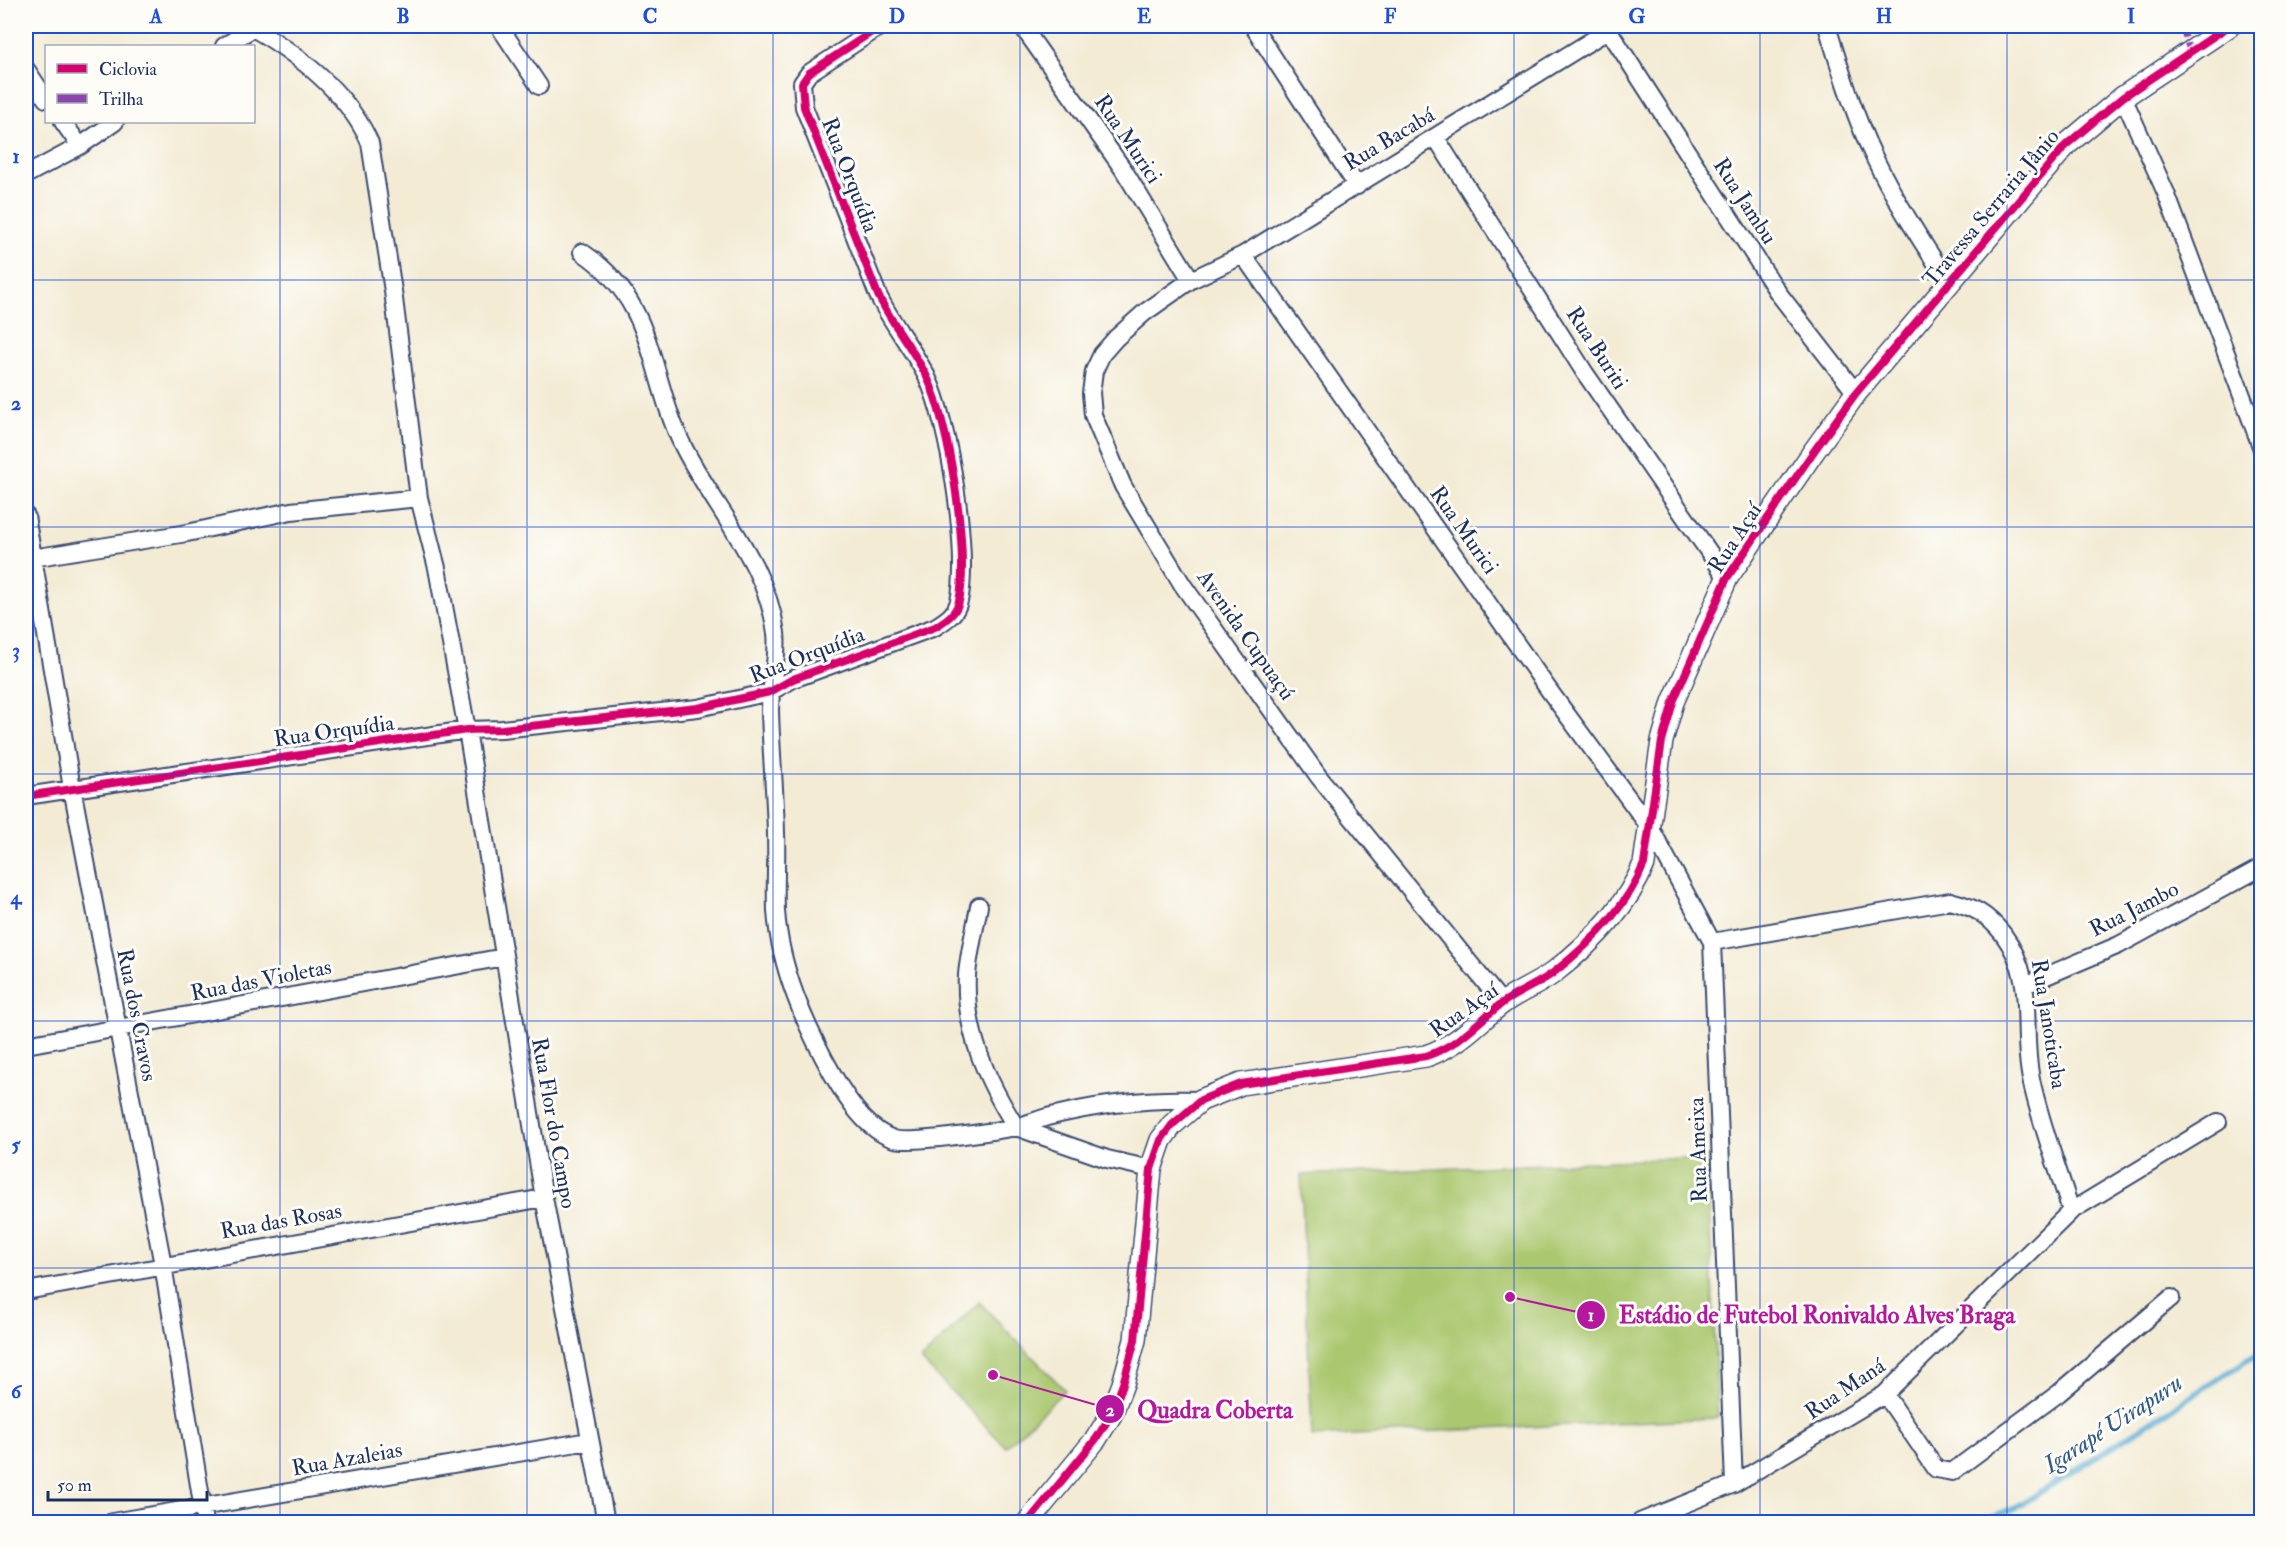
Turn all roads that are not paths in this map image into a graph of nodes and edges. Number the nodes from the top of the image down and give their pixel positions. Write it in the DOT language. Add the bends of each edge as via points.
graph roads {
  1 [pos="500,26"];
  2 [pos="881,26"];
  3 [pos="1022,26"];
  4 [pos="1253,26"];
  5 [pos="1827,26"];
  6 [pos="2229,26"];
  7 [pos="255,27"];
  8 [pos="1607,28"];
  9 [pos="230,36"];
  10 [pos="26,69"];
  11 [pos="539,86"];
  12 [pos="2122,97"];
  13 [pos="45,98"];
  14 [pos="64,123"];
  15 [pos="114,123"];
  16 [pos="1436,138"];
  17 [pos="80,146"];
  18 [pos="26,175"];
  19 [pos="1357,186"];
  20 [pos="582,252"];
  21 [pos="1243,255"];
  22 [pos="1191,280"];
  23 [pos="1950,284"];
  24 [pos="1856,393"];
  25 [pos="2262,449"];
  26 [pos="419,498"];
  27 [pos="26,516"];
  28 [pos="29,559"];
  29 [pos="1728,578"];
  30 [pos="770,692"];
  31 [pos="467,730"];
  32 [pos="72,789"];
  33 [pos="26,796"];
  34 [pos="1651,829"];
  35 [pos="2262,867"];
  36 [pos="979,906"];
  37 [pos="1712,942"];
  38 [pos="504,957"];
  39 [pos="2025,985"];
  40 [pos="1502,1004"];
  41 [pos="117,1030"];
  42 [pos="26,1045"];
  43 [pos="1201,1100"];
  44 [pos="2218,1122"];
  45 [pos="1016,1127"];
  46 [pos="1150,1170"];
  47 [pos="544,1198"];
  48 [pos="2071,1211"];
  49 [pos="163,1265"];
  50 [pos="26,1291"];
  51 [pos="2171,1298"];
  52 [pos="1885,1394"];
  53 [pos="589,1442"];
  54 [pos="1734,1484"];
  55 [pos="203,1514"];
  56 [pos="112,1522"];
  57 [pos="606,1522"];
  58 [pos="1028,1522"];
  59 [pos="1640,1522"];
  1 -- 11 [label="street"];
  2 -- 30 [label="street, Rua Orquídia" via="808,73 802,82 804,107 878,295 927,376 942,418 956,494 959,603 952,616 935,627 793,679"];
  3 -- 22 [label="street, Rua Murici" via="1123,169"];
  4 -- 19 [label="street"];
  5 -- 23 [label="street" via="1869,145 1913,227"];
  6 -- 12 [label="street, Travessa Serraria Jânio"];
  7 -- 9 [label="street"];
  7 -- 26 [label="street, Rua Flor do Campo" via="325,82 361,122 370,143"];
  8 -- 16 [label="street, Rua Bacabá"];
  8 -- 24 [label="street, Rua Jambu" via="1779,294"];
  10 -- 13 [label="street"];
  12 -- 23 [label="street, Travessa Serraria Jânio" via="2066,145"];
  12 -- 25 [label="street" via="2166,193"];
  14 -- 17 [label="street"];
  15 -- 17 [label="street"];
  16 -- 19 [label="street, Rua Bacabá"];
  16 -- 29 [label="street, Rua Buriti" via="1585,373"];
  17 -- 18 [label="street"];
  19 -- 21 [label="street, Rua Bacabá"];
  20 -- 30 [label="street" via="606,268 635,311 684,447 762,584 776,635"];
  21 -- 22 [label="street, Rua Bacabá"];
  21 -- 34 [label="street, Rua Murici"];
  22 -- 40 [label="street, Avenida Cupuaçú" via="1116,338 1094,371 1093,415 1119,476 1182,584 1319,777"];
  23 -- 24 [label="street, Travessa Serraria Jânio"];
  24 -- 29 [label="street, Rua Açaí"];
  26 -- 28 [label="street" via="291,511"];
  26 -- 31 [label="street, Rua Flor do Campo" via="437,568"];
  27 -- 28 [label="street, Rua dos Cravos"];
  28 -- 32 [label="street, Rua dos Cravos"];
  29 -- 34 [label="street, Rua Açaí" via="1673,702 1662,741"];
  30 -- 31 [label="street, Rua Orquídia" via="698,708"];
  30 -- 45 [label="street" via="777,834 776,913 796,997 816,1045 840,1087 874,1128 897,1140"];
  31 -- 32 [label="street, Rua Orquídia"];
  31 -- 38 [label="street, Rua Flor do Campo"];
  32 -- 33 [label="street, Rua Orquídia"];
  32 -- 41 [label="street, Rua dos Cravos"];
  34 -- 37 [label="street, Rua Ameixa"];
  34 -- 40 [label="street, Rua Açaí" via="1637,883 1599,932 1552,973"];
  35 -- 39 [label="street, Rua Jambo" via="2119,945"];
  36 -- 45 [label="street" via="967,975 968,1012 986,1073"];
  37 -- 39 [label="street, Rua Janoticaba" via="1950,901 1974,907 1991,918 2022,966"];
  37 -- 54 [label="street, Rua Ameixa"];
  38 -- 41 [label="street, Rua das Violetas"];
  38 -- 47 [label="street, Rua Flor do Campo"];
  39 -- 48 [label="street, Rua Janoticaba" via="2031,1080"];
  40 -- 43 [label="street, Rua Açaí" via="1457,1043 1426,1056 1241,1084"];
  41 -- 42 [label="street, Rua das Violetas"];
  41 -- 49 [label="street, Rua dos Cravos"];
  43 -- 45 [label="street" via="1135,1100 1048,1116"];
  43 -- 46 [label="street, Rua Açaí" via="1161,1140"];
  44 -- 48 [label="street, Rua Maná"];
  45 -- 46 [label="street"];
  46 -- 58 [label="street, Rua Açaí" via="1135,1340 1123,1384 1111,1415 1096,1438"];
  47 -- 49 [label="street, Rua das Rosas"];
  47 -- 53 [label="street, Rua Flor do Campo"];
  48 -- 52 [label="street, Rua Maná"];
  49 -- 50 [label="street, Rua das Rosas"];
  49 -- 55 [label="street, Rua dos Cravos"];
  51 -- 52 [label="street" via="2059,1393 1952,1472 1936,1469"];
  52 -- 54 [label="street, Rua Maná"];
  53 -- 55 [label="street, Rua Azaleias"];
  53 -- 57 [label="street, Rua Flor do Campo"];
  54 -- 59 [label="street, Rua Maná"];
  55 -- 56 [label="street, Rua Azaleias"];
}
